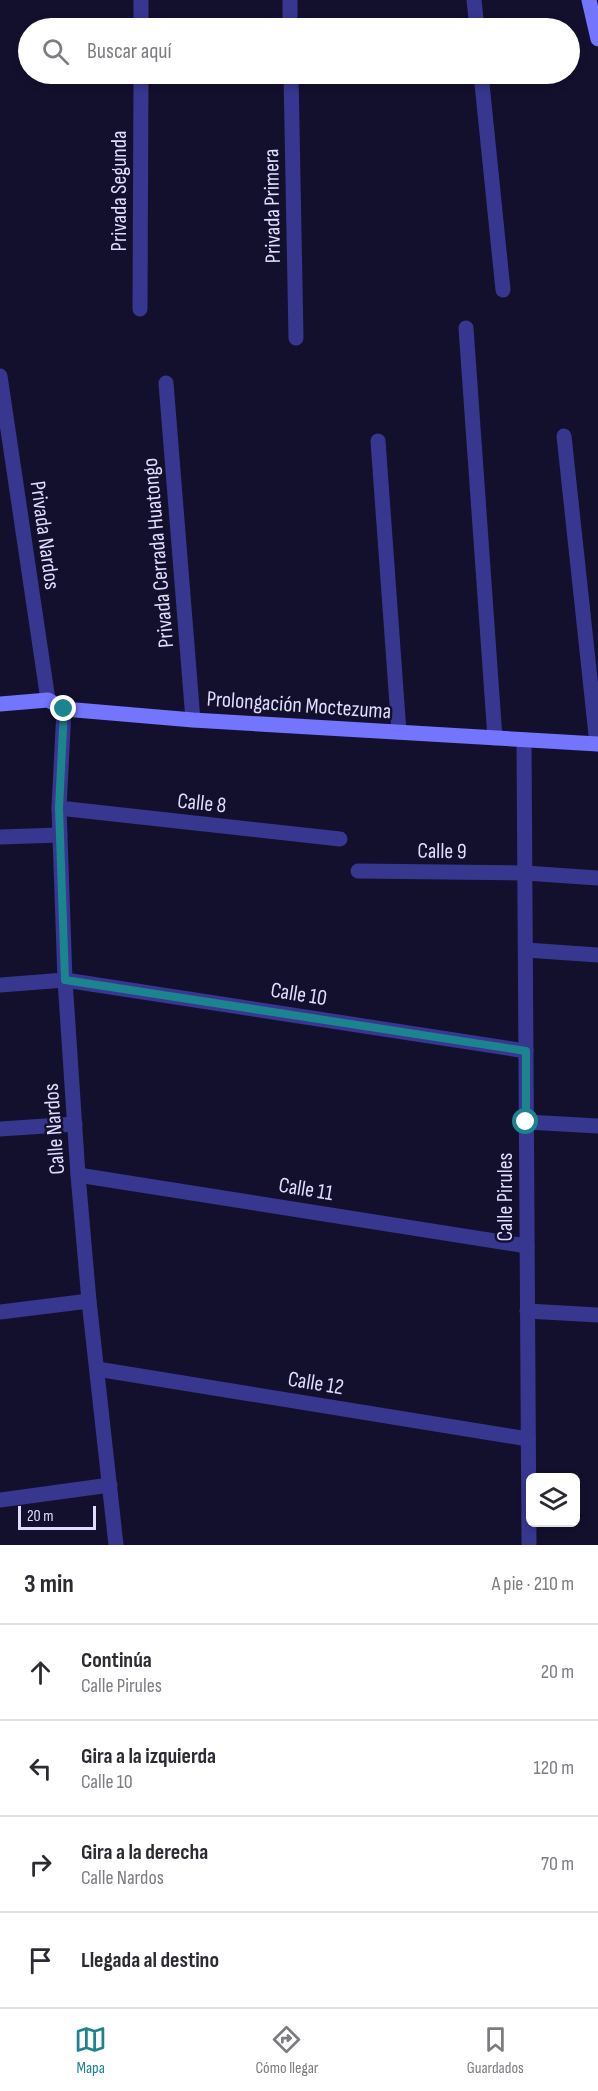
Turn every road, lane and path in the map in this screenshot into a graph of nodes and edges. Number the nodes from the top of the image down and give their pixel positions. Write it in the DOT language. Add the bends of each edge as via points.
graph roads {
  1 [pos="141,0"];
  2 [pos="290,0"];
  3 [pos="474,0"];
  4 [pos="589,0"];
  5 [pos="141,18"];
  6 [pos="290,18"];
  7 [pos="476,18"];
  8 [pos="598,39"];
  9 [pos="141,84"];
  10 [pos="291,84"];
  11 [pos="482,84"];
  12 [pos="502,290"];
  13 [pos="140,309"];
  14 [pos="466,328"];
  15 [pos="296,338"];
  16 [pos="0,376"];
  17 [pos="166,383"];
  18 [pos="564,436"];
  19 [pos="378,441"];
  20 [pos="48,700"];
  21 [pos="0,704"];
  22 [pos="64,709"];
  23 [pos="193,720"];
  24 [pos="399,732"];
  25 [pos="495,738"];
  26 [pos="524,740"];
  27 [pos="597,744"];
  28 [pos="59,808"];
  29 [pos="60,835"];
  30 [pos="0,837"];
  31 [pos="340,839"];
  32 [pos="358,871"];
  33 [pos="525,873"];
  34 [pos="598,878"];
  35 [pos="526,950"];
  36 [pos="598,955"];
  37 [pos="65,980"];
  38 [pos="0,986"];
  39 [pos="526,1051"];
  40 [pos="526,1122"];
  41 [pos="75,1124"];
  42 [pos="598,1126"];
  43 [pos="0,1129"];
  44 [pos="78,1175"];
  45 [pos="527,1246"];
  46 [pos="89,1301"];
  47 [pos="527,1311"];
  48 [pos="0,1312"];
  49 [pos="598,1316"];
  50 [pos="98,1369"];
  51 [pos="528,1439"];
  52 [pos="110,1485"];
  53 [pos="0,1500"];
  54 [pos="117,1545"];
  55 [pos="529,1545"];
  1 -- 5 [label="street"];
  2 -- 6 [label="street"];
  3 -- 7 [label="street"];
  4 -- 8 [label="main road"];
  9 -- 13 [label="street, Privada Segunda"];
  10 -- 15 [label="street, Privada Primera"];
  11 -- 12 [label="street"];
  14 -- 25 [label="street"];
  16 -- 20 [label="street, Privada Nardos"];
  17 -- 23 [label="street, Privada Cerrada Huatongo"];
  18 -- 27 [label="street"];
  19 -- 24 [label="street"];
  20 -- 21 [label="main road"];
  20 -- 22 [label="main road, Prolongación Moctezuma"];
  22 -- 23 [label="main road, Prolongación Moctezuma"];
  22 -- 28 [label="street, Calle Nardos"];
  23 -- 24 [label="main road, Prolongación Moctezuma"];
  24 -- 25 [label="main road, Prolongación Moctezuma"];
  25 -- 26 [label="main road, Prolongación Moctezuma"];
  26 -- 27 [label="main road, Prolongación Moctezuma"];
  26 -- 33 [label="street, Calle Pirules"];
  28 -- 29 [label="street, Calle Nardos"];
  28 -- 31 [label="street, Calle 8"];
  29 -- 30 [label="street"];
  29 -- 37 [label="street, Calle Nardos"];
  32 -- 33 [label="street, Calle 9"];
  33 -- 34 [label="street, Calle 9"];
  33 -- 35 [label="street, Calle Pirules"];
  35 -- 36 [label="street"];
  35 -- 39 [label="street, Calle Pirules"];
  37 -- 38 [label="street, Calle 10"];
  37 -- 39 [label="street, Calle 10"];
  37 -- 41 [label="street, Calle Nardos"];
  39 -- 40 [label="street, Calle Pirules"];
  40 -- 42 [label="street"];
  40 -- 45 [label="street, Calle Pirules"];
  41 -- 43 [label="street"];
  41 -- 44 [label="street, Calle Nardos"];
  44 -- 45 [label="street, Calle 11"];
  44 -- 46 [label="street, Calle Nardos"];
  45 -- 47 [label="street, Calle Pirules"];
  46 -- 48 [label="street"];
  46 -- 50 [label="street, Calle Nardos"];
  47 -- 49 [label="street"];
  47 -- 51 [label="street, Calle Pirules"];
  50 -- 51 [label="street, Calle 12"];
  50 -- 52 [label="street, Calle Nardos"];
  51 -- 55 [label="street, Calle Pirules"];
  52 -- 53 [label="street"];
  52 -- 54 [label="street, Calle Nardos"];
}
